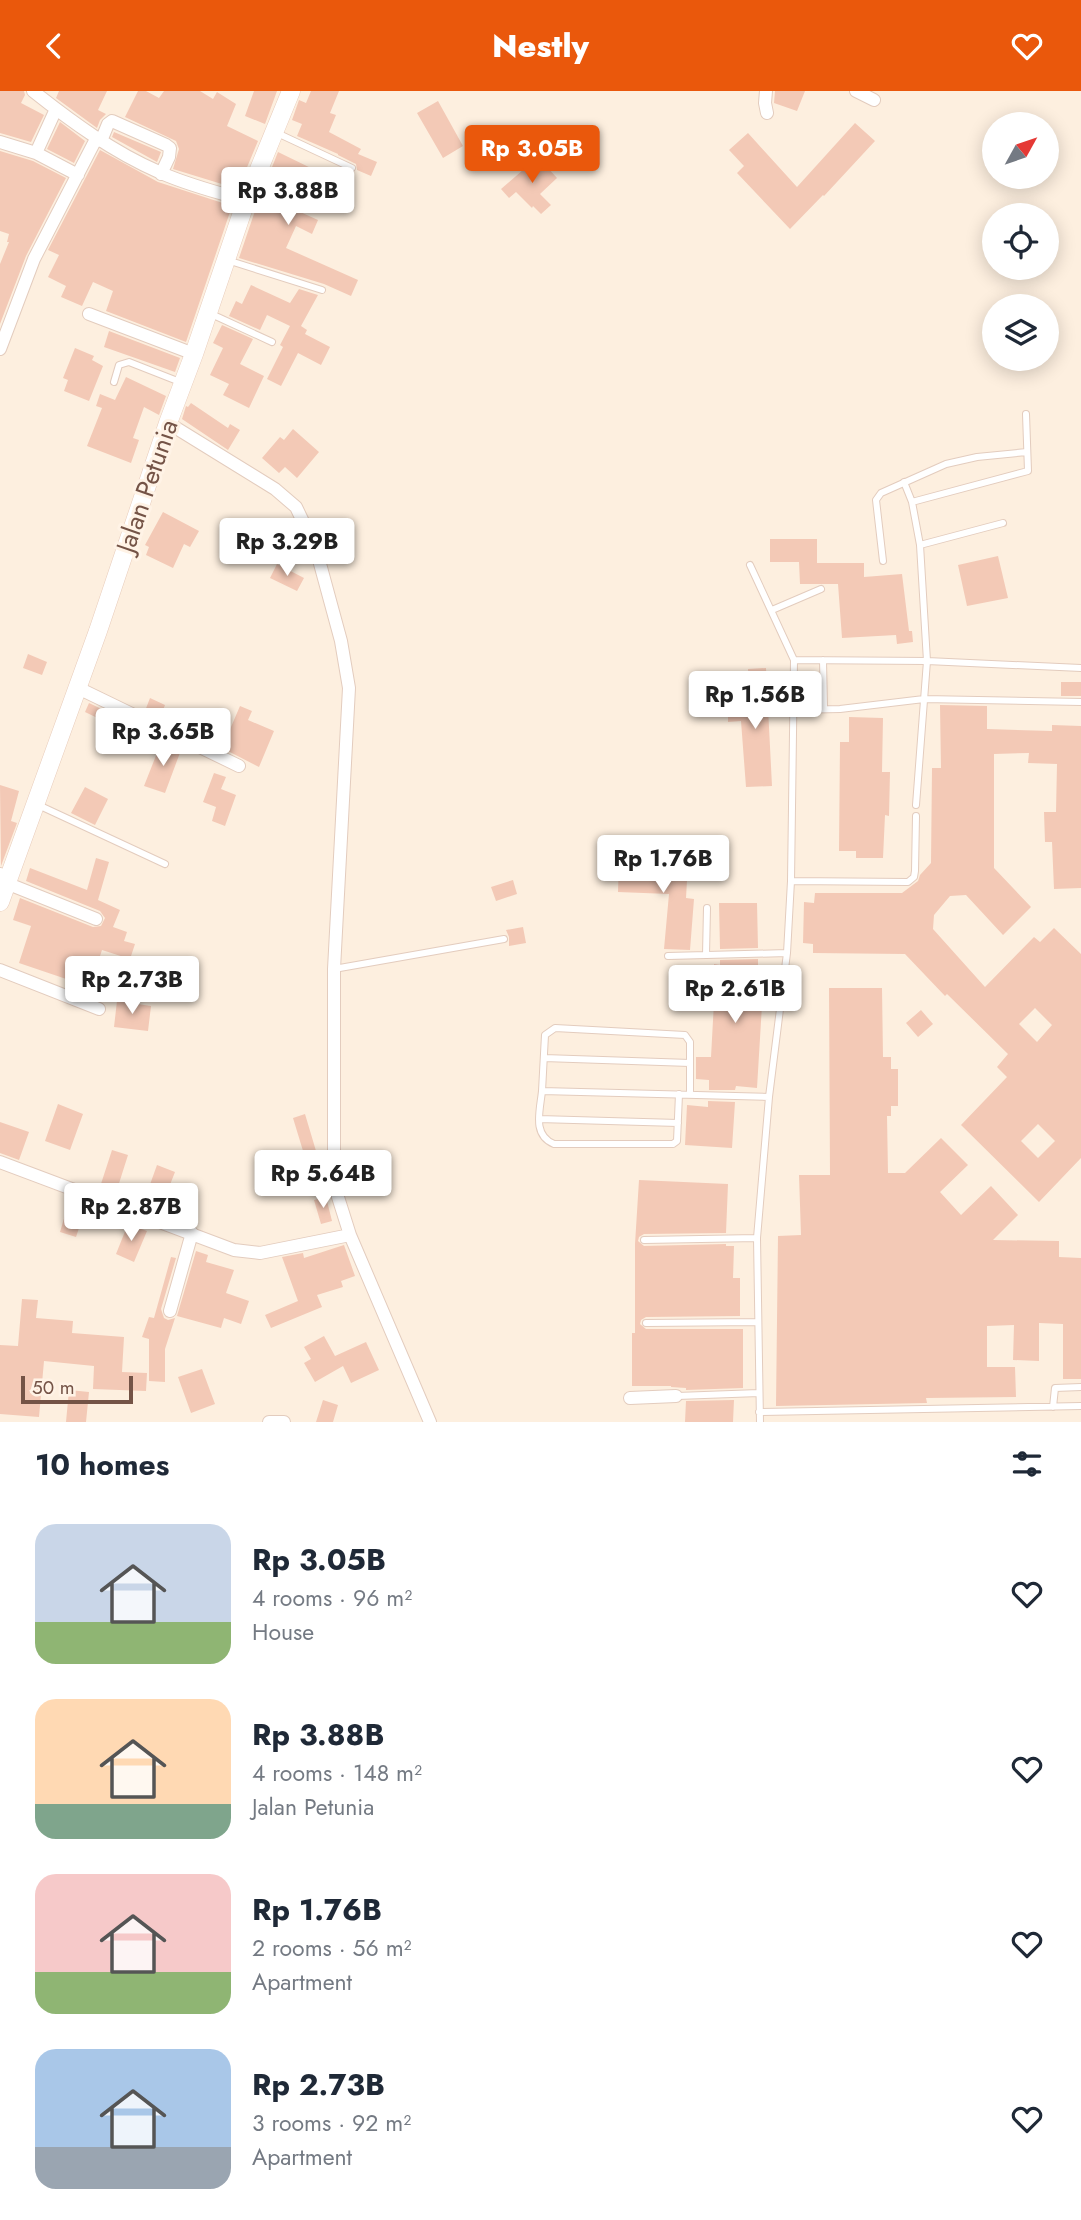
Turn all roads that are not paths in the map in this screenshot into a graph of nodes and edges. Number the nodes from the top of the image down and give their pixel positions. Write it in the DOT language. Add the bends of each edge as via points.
graph roads {
  1 [pos="33,91"];
  2 [pos="291,91"];
  3 [pos="766,91"];
  4 [pos="856,91"];
  5 [pos="874,100"];
  6 [pos="56,109"];
  7 [pos="767,113"];
  8 [pos="275,132"];
  9 [pos="99,140"];
  10 [pos="0,142"];
  11 [pos="36,153"];
  12 [pos="352,168"];
  13 [pos="161,174"];
  14 [pos="78,175"];
  15 [pos="246,201"];
  16 [pos="226,260"];
  17 [pos="322,290"];
  18 [pos="208,312"];
  19 [pos="89,314"];
  20 [pos="272,342"];
  21 [pos="0,349"];
  22 [pos="194,354"];
  23 [pos="114,382"];
  24 [pos="182,383"];
  25 [pos="1027,414"];
  26 [pos="168,423"];
  27 [pos="1027,452"];
  28 [pos="904,482"];
  29 [pos="912,502"];
  30 [pos="1003,523"];
  31 [pos="920,545"];
  32 [pos="883,561"];
  33 [pos="750,565"];
  34 [pos="821,589"];
  35 [pos="772,610"];
  36 [pos="794,660"];
  37 [pos="823,660"];
  38 [pos="927,661"];
  39 [pos="1081,669"];
  40 [pos="78,688"];
  41 [pos="924,699"];
  42 [pos="1081,702"];
  43 [pos="824,708"];
  44 [pos="792,709"];
  45 [pos="239,766"];
  46 [pos="34,803"];
  47 [pos="916,805"];
  48 [pos="916,816"];
  49 [pos="165,865"];
  50 [pos="3,878"];
  51 [pos="791,881"];
  52 [pos="0,902"];
  53 [pos="707,908"];
  54 [pos="96,919"];
  55 [pos="504,939"];
  56 [pos="787,953"];
  57 [pos="706,955"];
  58 [pos="668,956"];
  59 [pos="334,969"];
  60 [pos="0,970"];
  61 [pos="99,1009"];
  62 [pos="544,1058"];
  63 [pos="690,1063"];
  64 [pos="542,1091"];
  65 [pos="679,1094"];
  66 [pos="690,1094"];
  67 [pos="769,1097"];
  68 [pos="539,1119"];
  69 [pos="678,1123"];
  70 [pos="0,1162"];
  71 [pos="192,1233"];
  72 [pos="350,1235"];
  73 [pos="757,1238"];
  74 [pos="644,1240"];
  75 [pos="170,1311"];
  76 [pos="758,1322"];
  77 [pos="646,1323"];
  78 [pos="1081,1387"];
  79 [pos="759,1393"];
  80 [pos="676,1396"];
  81 [pos="630,1398"];
  82 [pos="1081,1406"];
  83 [pos="1053,1407"];
  84 [pos="760,1412"];
  85 [pos="268,1422"];
  86 [pos="284,1422"];
  87 [pos="430,1422"];
  88 [pos="760,1422"];
  1 -- 6 [label="street"];
  2 -- 8 [label="street, Jalan Petunia"];
  3 -- 7 [label="street"];
  4 -- 5 [label="street"];
  6 -- 9 [label="street"];
  6 -- 11 [label="street"];
  8 -- 12 [label="lane"];
  8 -- 15 [label="street, Jalan Petunia"];
  9 -- 13 [label="street"];
  9 -- 13 [label="street" via="112,121 166,145 170,153"];
  9 -- 14 [label="street"];
  10 -- 11 [label="street"];
  11 -- 14 [label="street"];
  13 -- 15 [label="street"];
  14 -- 21 [label="street" via="34,259"];
  15 -- 16 [label="street, Jalan Petunia"];
  16 -- 17 [label="lane"];
  16 -- 18 [label="street, Jalan Petunia"];
  18 -- 20 [label="lane"];
  18 -- 22 [label="street, Jalan Petunia"];
  19 -- 22 [label="street"];
  22 -- 24 [label="street, Jalan Petunia"];
  23 -- 24 [label="lane" via="120,365 129,362"];
  24 -- 26 [label="street, Jalan Petunia"];
  25 -- 27 [label="lane"];
  26 -- 40 [label="street, Jalan Petunia"];
  26 -- 59 [label="street" via="275,489 296,507 316,549 349,688"];
  27 -- 28 [label="lane" via="946,464"];
  27 -- 29 [label="lane" via="1028,471"];
  28 -- 29 [label="lane"];
  28 -- 32 [label="lane" via="876,500"];
  29 -- 31 [label="lane"];
  30 -- 31 [label="lane"];
  31 -- 38 [label="lane"];
  33 -- 35 [label="lane"];
  34 -- 35 [label="lane"];
  35 -- 36 [label="lane"];
  36 -- 37 [label="lane"];
  36 -- 44 [label="lane"];
  37 -- 38 [label="lane"];
  37 -- 43 [label="lane"];
  38 -- 39 [label="lane"];
  38 -- 41 [label="lane"];
  40 -- 45 [label="street"];
  40 -- 46 [label="street, Jalan Petunia"];
  41 -- 42 [label="lane"];
  41 -- 43 [label="lane"];
  41 -- 47 [label="lane"];
  43 -- 44 [label="lane"];
  44 -- 51 [label="lane"];
  46 -- 49 [label="lane"];
  46 -- 50 [label="street, Jalan Petunia"];
  48 -- 51 [label="lane" via="915,871 908,882"];
  50 -- 52 [label="street, Jalan Petunia"];
  50 -- 54 [label="street"];
  51 -- 56 [label="lane"];
  53 -- 57 [label="lane"];
  55 -- 59 [label="lane"];
  56 -- 57 [label="lane"];
  56 -- 67 [label="lane"];
  57 -- 58 [label="lane"];
  59 -- 72 [label="street" via="334,1169"];
  60 -- 61 [label="street"];
  62 -- 63 [label="lane"];
  62 -- 63 [label="lane" via="545,1035 555,1028 685,1035 690,1042"];
  62 -- 64 [label="lane"];
  63 -- 66 [label="lane"];
  64 -- 65 [label="lane"];
  64 -- 68 [label="lane"];
  65 -- 66 [label="lane"];
  65 -- 69 [label="lane"];
  66 -- 67 [label="lane"];
  67 -- 73 [label="lane"];
  68 -- 69 [label="lane"];
  68 -- 69 [label="lane" via="540,1132 554,1144 673,1144"];
  70 -- 71 [label="street"];
  71 -- 72 [label="street" via="233,1249 260,1253"];
  71 -- 75 [label="street"];
  72 -- 87 [label="street"];
  73 -- 74 [label="lane"];
  73 -- 76 [label="lane"];
  76 -- 77 [label="lane"];
  76 -- 79 [label="lane"];
  78 -- 83 [label="lane" via="1055,1388"];
  79 -- 80 [label="lane"];
  79 -- 84 [label="lane"];
  80 -- 81 [label="street"];
  82 -- 83 [label="lane"];
  83 -- 84 [label="lane"];
  84 -- 88 [label="lane"];
  85 -- 86 [label="street"];
}
